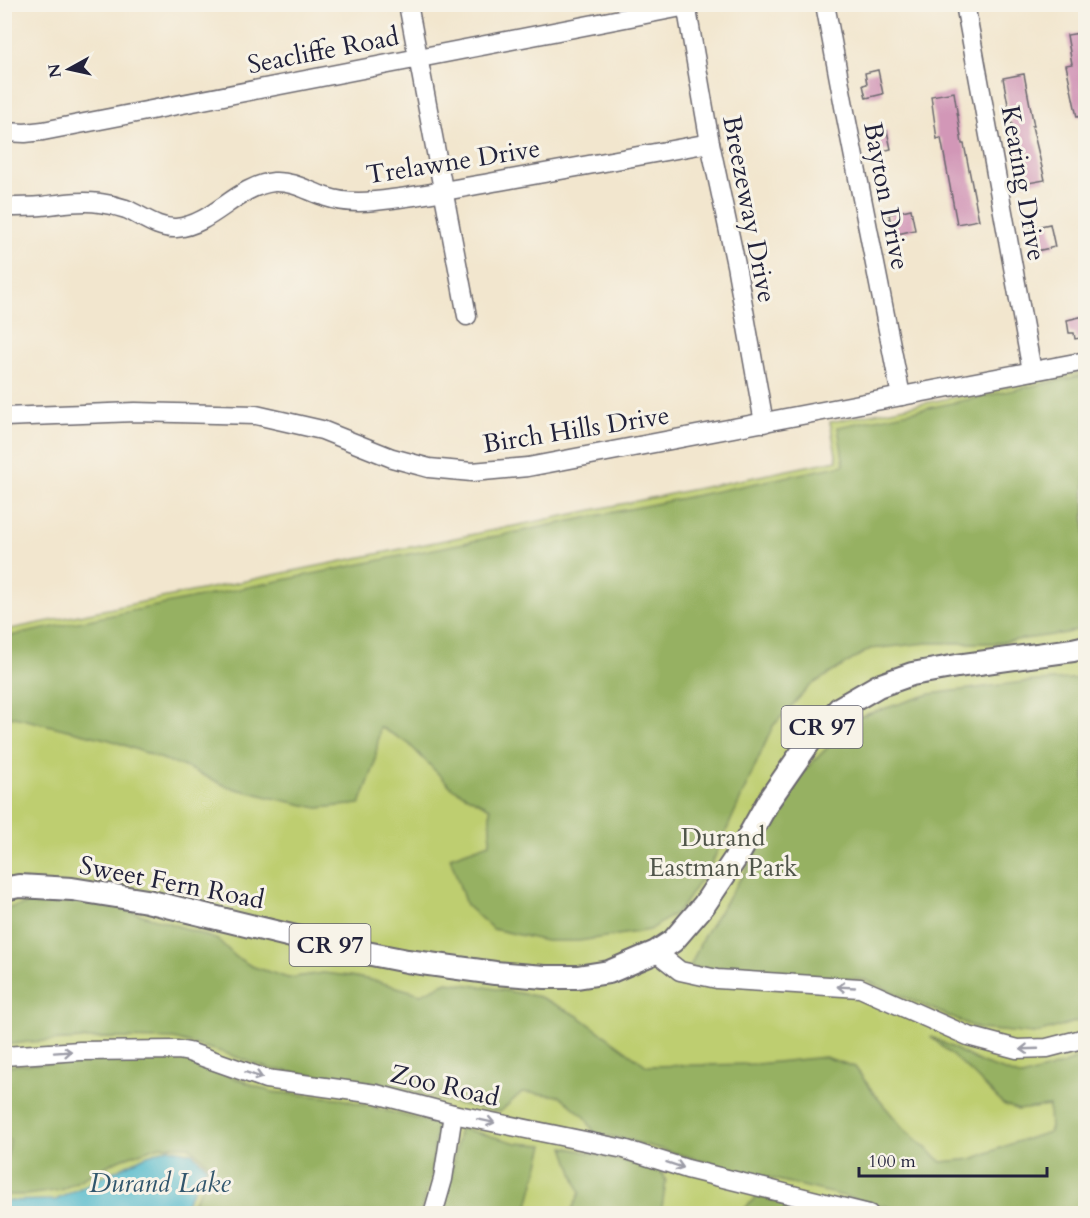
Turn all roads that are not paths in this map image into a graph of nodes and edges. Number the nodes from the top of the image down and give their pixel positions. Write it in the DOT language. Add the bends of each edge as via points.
graph roads {
  1 [pos="408,4"];
  2 [pos="825,4"];
  3 [pos="965,4"];
  4 [pos="687,5"];
  5 [pos="418,58"];
  6 [pos="4,132"];
  7 [pos="710,143"];
  8 [pos="443,191"];
  9 [pos="4,207"];
  10 [pos="467,316"];
  11 [pos="1086,360"];
  12 [pos="1032,371"];
  13 [pos="901,396"];
  14 [pos="4,417"];
  15 [pos="764,423"];
  16 [pos="1086,647"];
  17 [pos="4,889"];
  18 [pos="656,952"];
  19 [pos="1086,1037"];
  20 [pos="4,1056"];
  21 [pos="453,1114"];
  22 [pos="434,1214"];
  23 [pos="869,1214"];
  1 -- 5 [label="street"];
  2 -- 13 [label="street, Bayton Drive"];
  3 -- 12 [label="street, Keating Drive"];
  4 -- 5 [label="street, Seacliffe Road"];
  4 -- 7 [label="street, Breezeway Drive"];
  5 -- 6 [label="street, Seacliffe Road" via="43,131"];
  5 -- 8 [label="street"];
  7 -- 8 [label="street, Trelawne Drive"];
  7 -- 15 [label="street, Breezeway Drive"];
  8 -- 9 [label="street, Trelawne Drive" via="360,202 272,182 253,188 194,224 178,228 100,202"];
  8 -- 10 [label="street"];
  11 -- 12 [label="street, Birch Hills Drive"];
  12 -- 13 [label="street, Birch Hills Drive"];
  13 -- 15 [label="street, Birch Hills Drive"];
  14 -- 15 [label="street, Birch Hills Drive" via="135,412 256,415 322,430 429,468 472,472 528,467"];
  16 -- 18 [label="main road, Sweet Fern Road / CR 97" via="912,674 878,686 840,708 810,741 704,905 673,941"];
  17 -- 18 [label="main road, Sweet Fern Road / CR 97" via="72,889 147,901 341,948 495,973 577,977 609,972"];
  19 -- 18 [label="street, one-way" via="1047,1048 1017,1049 968,1036 860,988 717,980 680,971"];
  20 -- 21 [label="street, Zoo Road, one-way" via="178,1050 266,1079 376,1094"];
  21 -- 22 [label="street"];
  21 -- 23 [label="street, Zoo Road, one-way" via="624,1149 687,1169"];
}
